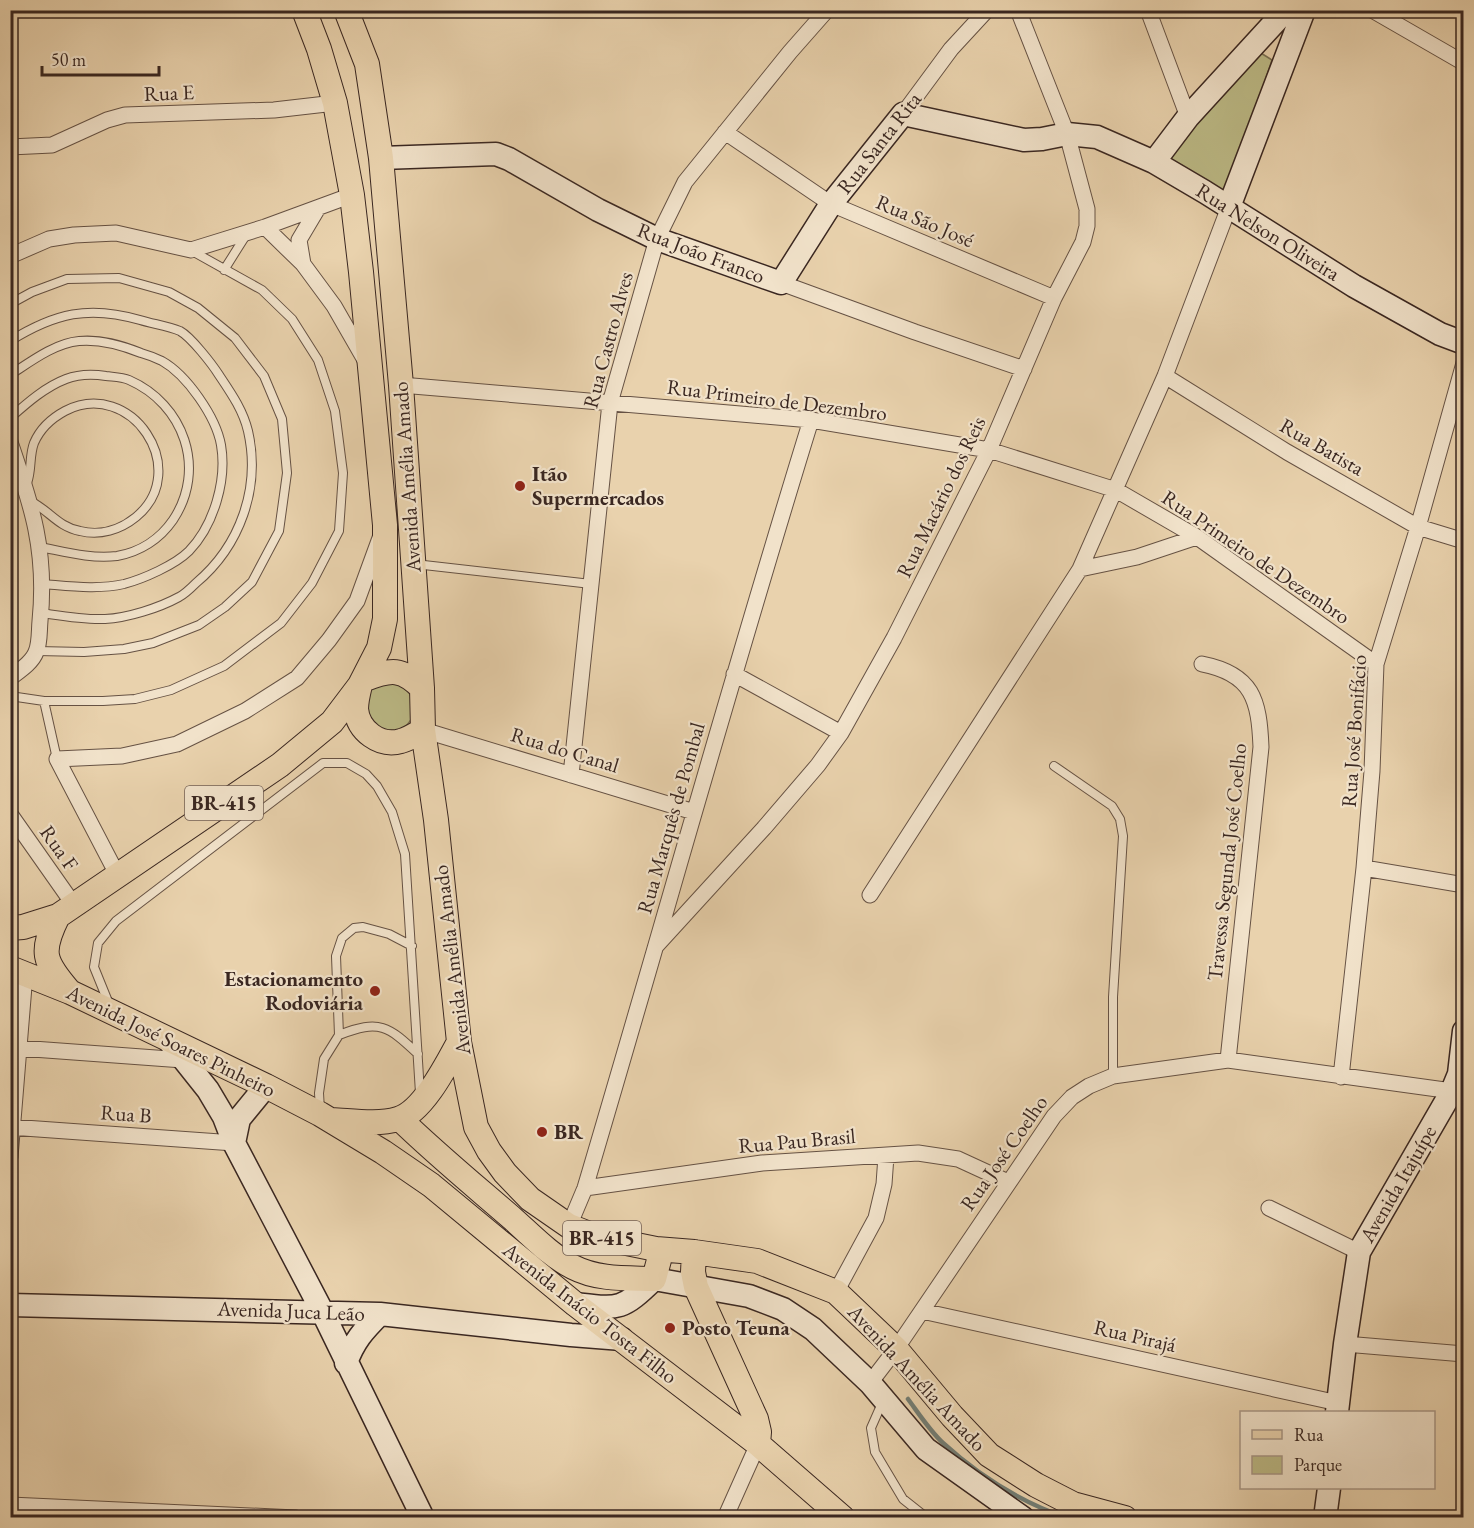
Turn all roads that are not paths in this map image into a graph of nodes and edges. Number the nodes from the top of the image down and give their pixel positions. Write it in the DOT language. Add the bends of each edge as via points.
graph roads {
  1 [pos="304,10"];
  2 [pos="346,10"];
  3 [pos="827,10"];
  4 [pos="987,10"];
  5 [pos="1018,10"];
  6 [pos="1148,10"];
  7 [pos="1286,10"];
  8 [pos="1304,10"];
  9 [pos="1372,10"];
  10 [pos="1464,63"];
  11 [pos="335,104"];
  12 [pos="903,114"];
  13 [pos="1188,117"];
  14 [pos="725,132"];
  15 [pos="1067,134"];
  16 [pos="10,147"];
  17 [pos="381,158"];
  18 [pos="1154,162"];
  19 [pos="352,195"];
  20 [pos="831,204"];
  21 [pos="1229,207"];
  22 [pos="318,208"];
  23 [pos="265,227"];
  24 [pos="247,232"];
  25 [pos="657,239"];
  26 [pos="191,250"];
  27 [pos="10,256"];
  28 [pos="303,264"];
  29 [pos="224,270"];
  30 [pos="781,284"];
  31 [pos="1054,298"];
  32 [pos="10,304"];
  33 [pos="10,341"];
  34 [pos="1464,343"];
  35 [pos="1464,363"];
  36 [pos="1023,369"];
  37 [pos="371,371"];
  38 [pos="10,375"];
  39 [pos="1165,376"];
  40 [pos="401,385"];
  41 [pos="610,403"];
  42 [pos="10,418"];
  43 [pos="811,420"];
  44 [pos="10,442"];
  45 [pos="989,450"];
  46 [pos="1116,490"];
  47 [pos="28,494"];
  48 [pos="385,525"];
  49 [pos="1418,527"];
  50 [pos="1197,537"];
  51 [pos="1464,541"];
  52 [pos="40,547"];
  53 [pos="414,564"];
  54 [pos="1080,569"];
  55 [pos="43,584"];
  56 [pos="591,584"];
  57 [pos="41,613"];
  58 [pos="37,651"];
  59 [pos="1203,664"];
  60 [pos="1376,664"];
  61 [pos="734,674"];
  62 [pos="10,678"];
  63 [pos="363,682"];
  64 [pos="422,688"];
  65 [pos="10,696"];
  66 [pos="44,701"];
  67 [pos="423,730"];
  68 [pos="841,733"];
  69 [pos="57,759"];
  70 [pos="1054,766"];
  71 [pos="571,775"];
  72 [pos="694,812"];
  73 [pos="10,814"];
  74 [pos="1365,868"];
  75 [pos="118,876"];
  76 [pos="1464,885"];
  77 [pos="870,895"];
  78 [pos="66,911"];
  79 [pos="10,928"];
  80 [pos="657,945"];
  81 [pos="412,946"];
  82 [pos="18,971"];
  83 [pos="70,992"];
  84 [pos="113,1014"];
  85 [pos="1464,1031"];
  86 [pos="339,1035"];
  87 [pos="169,1041"];
  88 [pos="459,1042"];
  89 [pos="19,1048"];
  90 [pos="418,1054"];
  91 [pos="183,1060"];
  92 [pos="1228,1060"];
  93 [pos="1113,1076"];
  94 [pos="1341,1077"];
  95 [pos="266,1086"];
  96 [pos="1452,1091"];
  97 [pos="421,1102"];
  98 [pos="325,1117"];
  99 [pos="400,1119"];
  100 [pos="12,1127"];
  101 [pos="234,1143"];
  102 [pos="886,1156"];
  103 [pos="10,1157"];
  104 [pos="1008,1182"];
  105 [pos="585,1188"];
  106 [pos="1269,1208"];
  107 [pos="569,1226"];
  108 [pos="656,1249"];
  109 [pos="694,1252"];
  110 [pos="1359,1252"];
  111 [pos="654,1279"];
  112 [pos="696,1287"];
  113 [pos="836,1292"];
  114 [pos="574,1304"];
  115 [pos="10,1305"];
  116 [pos="322,1311"];
  117 [pos="922,1311"];
  118 [pos="380,1314"];
  119 [pos="571,1335"];
  120 [pos="622,1339"];
  121 [pos="1345,1344"];
  122 [pos="896,1349"];
  123 [pos="1464,1354"];
  124 [pos="346,1364"];
  125 [pos="877,1391"];
  126 [pos="1338,1408"];
  127 [pos="758,1444"];
  128 [pos="1329,1489"];
  129 [pos="10,1505"];
  130 [pos="296,1518"];
  131 [pos="423,1518"];
  132 [pos="725,1518"];
  133 [pos="843,1518"];
  134 [pos="927,1518"];
  135 [pos="1023,1518"];
  136 [pos="1125,1518"];
  137 [pos="1325,1518"];
  1 -- 11 [label="main road, Avenida Amélia Amado"];
  2 -- 17 [label="main road, Avenida Amélia Amado" via="367,64"];
  3 -- 14 [label="street, Rua Castro Alves"];
  4 -- 12 [label="street, Rua Santa Rita" via="951,49"];
  5 -- 15 [label="street, Rua Macário dos Reis"];
  6 -- 13 [label="street"];
  7 -- 13 [label="street"];
  8 -- 21 [label="street"];
  9 -- 10 [label="street"];
  11 -- 16 [label="street, Rua E" via="125,115 52,145"];
  11 -- 19 [label="main road, Avenida Amélia Amado"];
  12 -- 15 [label="street, Rua Nelson Oliveira" via="1023,140"];
  12 -- 20 [label="street, Rua Santa Rita"];
  13 -- 18 [label="street"];
  14 -- 20 [label="street, Rua São José"];
  14 -- 25 [label="street, Rua Castro Alves" via="685,182"];
  15 -- 18 [label="street, Rua Nelson Oliveira" via="1097,137"];
  15 -- 31 [label="street, Rua Macário dos Reis" via="1087,209 1087,226 1083,242"];
  17 -- 25 [label="street, Rua João Franco" via="496,154"];
  17 -- 40 [label="main road, Avenida Amélia Amado"];
  18 -- 21 [label="street, Rua Nelson Oliveira"];
  19 -- 22 [label="street"];
  19 -- 37 [label="main road, Avenida Amélia Amado"];
  20 -- 30 [label="street, Rua Santa Rita"];
  20 -- 31 [label="street, Rua São José"];
  21 -- 34 [label="street, Rua Nelson Oliveira" via="1354,286 1440,334"];
  21 -- 39 [label="street"];
  22 -- 23 [label="street"];
  22 -- 28 [label="street" via="299,240"];
  23 -- 24 [label="street"];
  23 -- 28 [label="street"];
  24 -- 26 [label="street"];
  24 -- 29 [label="lane"];
  25 -- 30 [label="street, Rua João Franco"];
  25 -- 41 [label="street, Rua Castro Alves"];
  26 -- 27 [label="street" via="116,233 49,239"];
  26 -- 29 [label="lane"];
  28 -- 37 [label="street" via="334,306"];
  29 -- 66 [label="lane" via="262,290 292,319 318,360 335,411 343,473 339,531 312,583 281,623 224,666 171,690 135,699"];
  30 -- 36 [label="street, Rua João Franco"];
  31 -- 36 [label="street, Rua Macário dos Reis"];
  32 -- 58 [label="lane" via="68,279 119,278 169,292 198,308 235,338 264,376 282,419 287,473 279,531 252,582 225,607 199,625 153,643 84,652"];
  33 -- 57 [label="lane" via="34,326 67,314 92,312 116,313 181,332 211,362 240,408 248,432 252,472 247,507 236,536 212,570 180,597 144,611 105,619"];
  35 -- 49 [label="street, Rua José Bonifácio"];
  36 -- 45 [label="street, Rua Macário dos Reis"];
  37 -- 48 [label="main road, Avenida Amélia Amado"];
  38 -- 55 [label="lane" via="51,350 78,341 117,343 163,362 190,385 207,411 220,444 217,498 209,522 188,551 144,578 122,584"];
  39 -- 46 [label="street"];
  39 -- 49 [label="street, Rua Batista"];
  40 -- 41 [label="street, Rua Primeiro de Dezembro"];
  40 -- 53 [label="main road, Avenida Amélia Amado"];
  41 -- 43 [label="street, Rua Primeiro de Dezembro"];
  41 -- 56 [label="street, Rua Castro Alves"];
  42 -- 52 [label="lane" via="27,402 67,378 92,374 127,379 147,390 170,409 186,441 188,489 165,532 145,546 96,558"];
  43 -- 45 [label="street, Rua Primeiro de Dezembro"];
  43 -- 61 [label="street, Rua Marquês de Pombal"];
  44 -- 47 [label="street"];
  45 -- 46 [label="street, Rua Primeiro de Dezembro"];
  45 -- 68 [label="street, Rua Macário dos Reis"];
  46 -- 50 [label="street, Rua Primeiro de Dezembro"];
  46 -- 54 [label="street"];
  47 -- 47 [label="lane" via="57,522 74,530 93,533 118,528 139,515 153,494 158,470 154,445 140,423 119,409 94,404 70,408 41,431 31,455"];
  47 -- 52 [label="street"];
  48 -- 63 [label="main road, Avenida Amélia Amado" via="385,619 379,648"];
  48 -- 69 [label="street" via="357,601 297,678 244,711 177,744 122,756"];
  49 -- 51 [label="street, Rua Batista"];
  49 -- 60 [label="street, Rua José Bonifácio"];
  50 -- 54 [label="street" via="1137,557"];
  50 -- 60 [label="street, Rua Primeiro de Dezembro"];
  52 -- 55 [label="street"];
  53 -- 56 [label="lane"];
  53 -- 64 [label="main road, Avenida Amélia Amado"];
  54 -- 77 [label="street"];
  55 -- 57 [label="street"];
  56 -- 71 [label="street, Rua Castro Alves"];
  57 -- 58 [label="street"];
  58 -- 62 [label="street"];
  59 -- 92 [label="street, Travessa Segunda José Coelho" via="1223,668 1241,679 1250,691 1259,721 1261,747"];
  60 -- 74 [label="street, Rua José Bonifácio"];
  61 -- 68 [label="street"];
  61 -- 72 [label="street, Rua Marquês de Pombal"];
  63 -- 64 [label="main road" via="391,671 402,673"];
  63 -- 67 [label="main road" via="356,711 366,732 376,739 400,742"];
  63 -- 75 [label="main road, Avenida Amélia Amado / BR-415" via="332,722 280,765"];
  64 -- 67 [label="main road, Avenida Amélia Amado / BR-415"];
  65 -- 66 [label="lane"];
  66 -- 69 [label="lane"];
  67 -- 71 [label="street, Rua do Canal"];
  67 -- 88 [label="main road, Avenida Amélia Amado / BR-415"];
  68 -- 80 [label="street, Rua Macário dos Reis" via="764,828"];
  69 -- 75 [label="street"];
  70 -- 93 [label="lane" via="1112,806 1120,819 1123,836 1113,996"];
  71 -- 72 [label="street, Rua do Canal"];
  72 -- 80 [label="street, Rua Marquês de Pombal"];
  73 -- 78 [label="street, Rua F"];
  74 -- 76 [label="street"];
  74 -- 94 [label="street, Rua José Bonifácio"];
  75 -- 78 [label="main road, Avenida Amélia Amado / BR-415"];
  78 -- 79 [label="main road, BR-415"];
  78 -- 83 [label="main road" via="48,937 46,958"];
  80 -- 105 [label="street, Rua Marquês de Pombal"];
  81 -- 84 [label="lane" via="405,854 392,812 366,774 347,763 323,763 116,921 98,943 94,968"];
  81 -- 86 [label="lane" via="363,927 354,928 342,938 336,956"];
  81 -- 90 [label="lane"];
  82 -- 83 [label="main road, Avenida José Soares Pinheiro / BR-415"];
  82 -- 89 [label="street"];
  83 -- 84 [label="main road, Avenida José Soares Pinheiro / BR-415"];
  84 -- 87 [label="main road, Avenida José Soares Pinheiro / BR-415"];
  85 -- 96 [label="street, Avenida Itajuípe" via="1460,1074"];
  86 -- 90 [label="lane" via="367,1026 381,1027 396,1033"];
  86 -- 98 [label="lane" via="324,1059 319,1093"];
  87 -- 91 [label="street"];
  87 -- 95 [label="main road, Avenida José Soares Pinheiro / BR-415"];
  88 -- 97 [label="main road"];
  88 -- 107 [label="main road, Avenida Amélia Amado / BR-415" via="476,1127 489,1151 530,1199"];
  89 -- 91 [label="street, Avenida José Soares Pinheiro"];
  89 -- 100 [label="street"];
  90 -- 97 [label="lane"];
  91 -- 101 [label="street" via="208,1090"];
  92 -- 93 [label="street, Rua José Coelho"];
  92 -- 94 [label="street, Rua José Coelho"];
  93 -- 104 [label="street, Rua José Coelho" via="1072,1096"];
  94 -- 96 [label="street, Rua José Coelho"];
  95 -- 98 [label="main road, Avenida José Soares Pinheiro / BR-415"];
  95 -- 101 [label="street" via="239,1119"];
  96 -- 110 [label="street, Avenida Itajuípe"];
  97 -- 99 [label="main road"];
  98 -- 99 [label="main road" via="368,1122"];
  98 -- 114 [label="main road, Avenida Inácio Tosta Filho / BR-415" via="431,1185"];
  99 -- 111 [label="main road" via="572,1267 613,1278"];
  100 -- 101 [label="street, Rua B"];
  100 -- 103 [label="street"];
  101 -- 116 [label="street"];
  102 -- 104 [label="street, Rua Pau Brasil" via="918,1153 958,1159"];
  102 -- 105 [label="street, Rua Pau Brasil" via="762,1163"];
  102 -- 113 [label="street" via="876,1218"];
  104 -- 117 [label="street, Rua José Coelho"];
  105 -- 107 [label="street, Rua Marquês de Pombal"];
  106 -- 110 [label="street"];
  107 -- 108 [label="main road, Avenida Amélia Amado / BR-415" via="597,1237"];
  108 -- 109 [label="main road, Avenida Amélia Amado / BR-415"];
  108 -- 111 [label="main road" via="659,1260"];
  109 -- 112 [label="main road"];
  109 -- 113 [label="main road, Avenida Amélia Amado / BR-415" via="757,1261"];
  110 -- 121 [label="street, Avenida Itajuípe"];
  111 -- 112 [label="street, Avenida Amélia Amado / BR-415"];
  111 -- 114 [label="street, BR-415" via="632,1300 619,1306"];
  112 -- 125 [label="street, Avenida Amélia Amado / BR-415" via="749,1296 783,1309 813,1329"];
  112 -- 127 [label="main road" via="756,1419"];
  113 -- 122 [label="main road, Avenida Amélia Amado / BR-415"];
  114 -- 119 [label="street" via="583,1325"];
  114 -- 120 [label="main road, Avenida Inácio Tosta Filho"];
  115 -- 116 [label="street, Avenida Juca Leão"];
  116 -- 118 [label="street, Avenida Juca Leão"];
  116 -- 124 [label="street"];
  117 -- 122 [label="street, Rua José Coelho"];
  117 -- 126 [label="street, Rua Pirajá"];
  118 -- 119 [label="street, Avenida Juca Leão"];
  118 -- 124 [label="street" via="361,1333"];
  119 -- 120 [label="street, Avenida Juca Leão"];
  120 -- 127 [label="main road, Avenida Inácio Tosta Filho"];
  121 -- 123 [label="street"];
  121 -- 126 [label="street, Avenida Itajuípe"];
  122 -- 125 [label="street, Rua José Coelho"];
  122 -- 136 [label="main road, Avenida Amélia Amado / BR-415" via="989,1455 1073,1504"];
  124 -- 131 [label="street"];
  125 -- 134 [label="lane" via="871,1428 875,1452 903,1499"];
  125 -- 135 [label="street, Avenida Amélia Amado / BR-415" via="926,1449"];
  127 -- 132 [label="street"];
  127 -- 133 [label="main road, Avenida Inácio Tosta Filho"];
  128 -- 137 [label="street"];
  129 -- 130 [label="street"];
}
